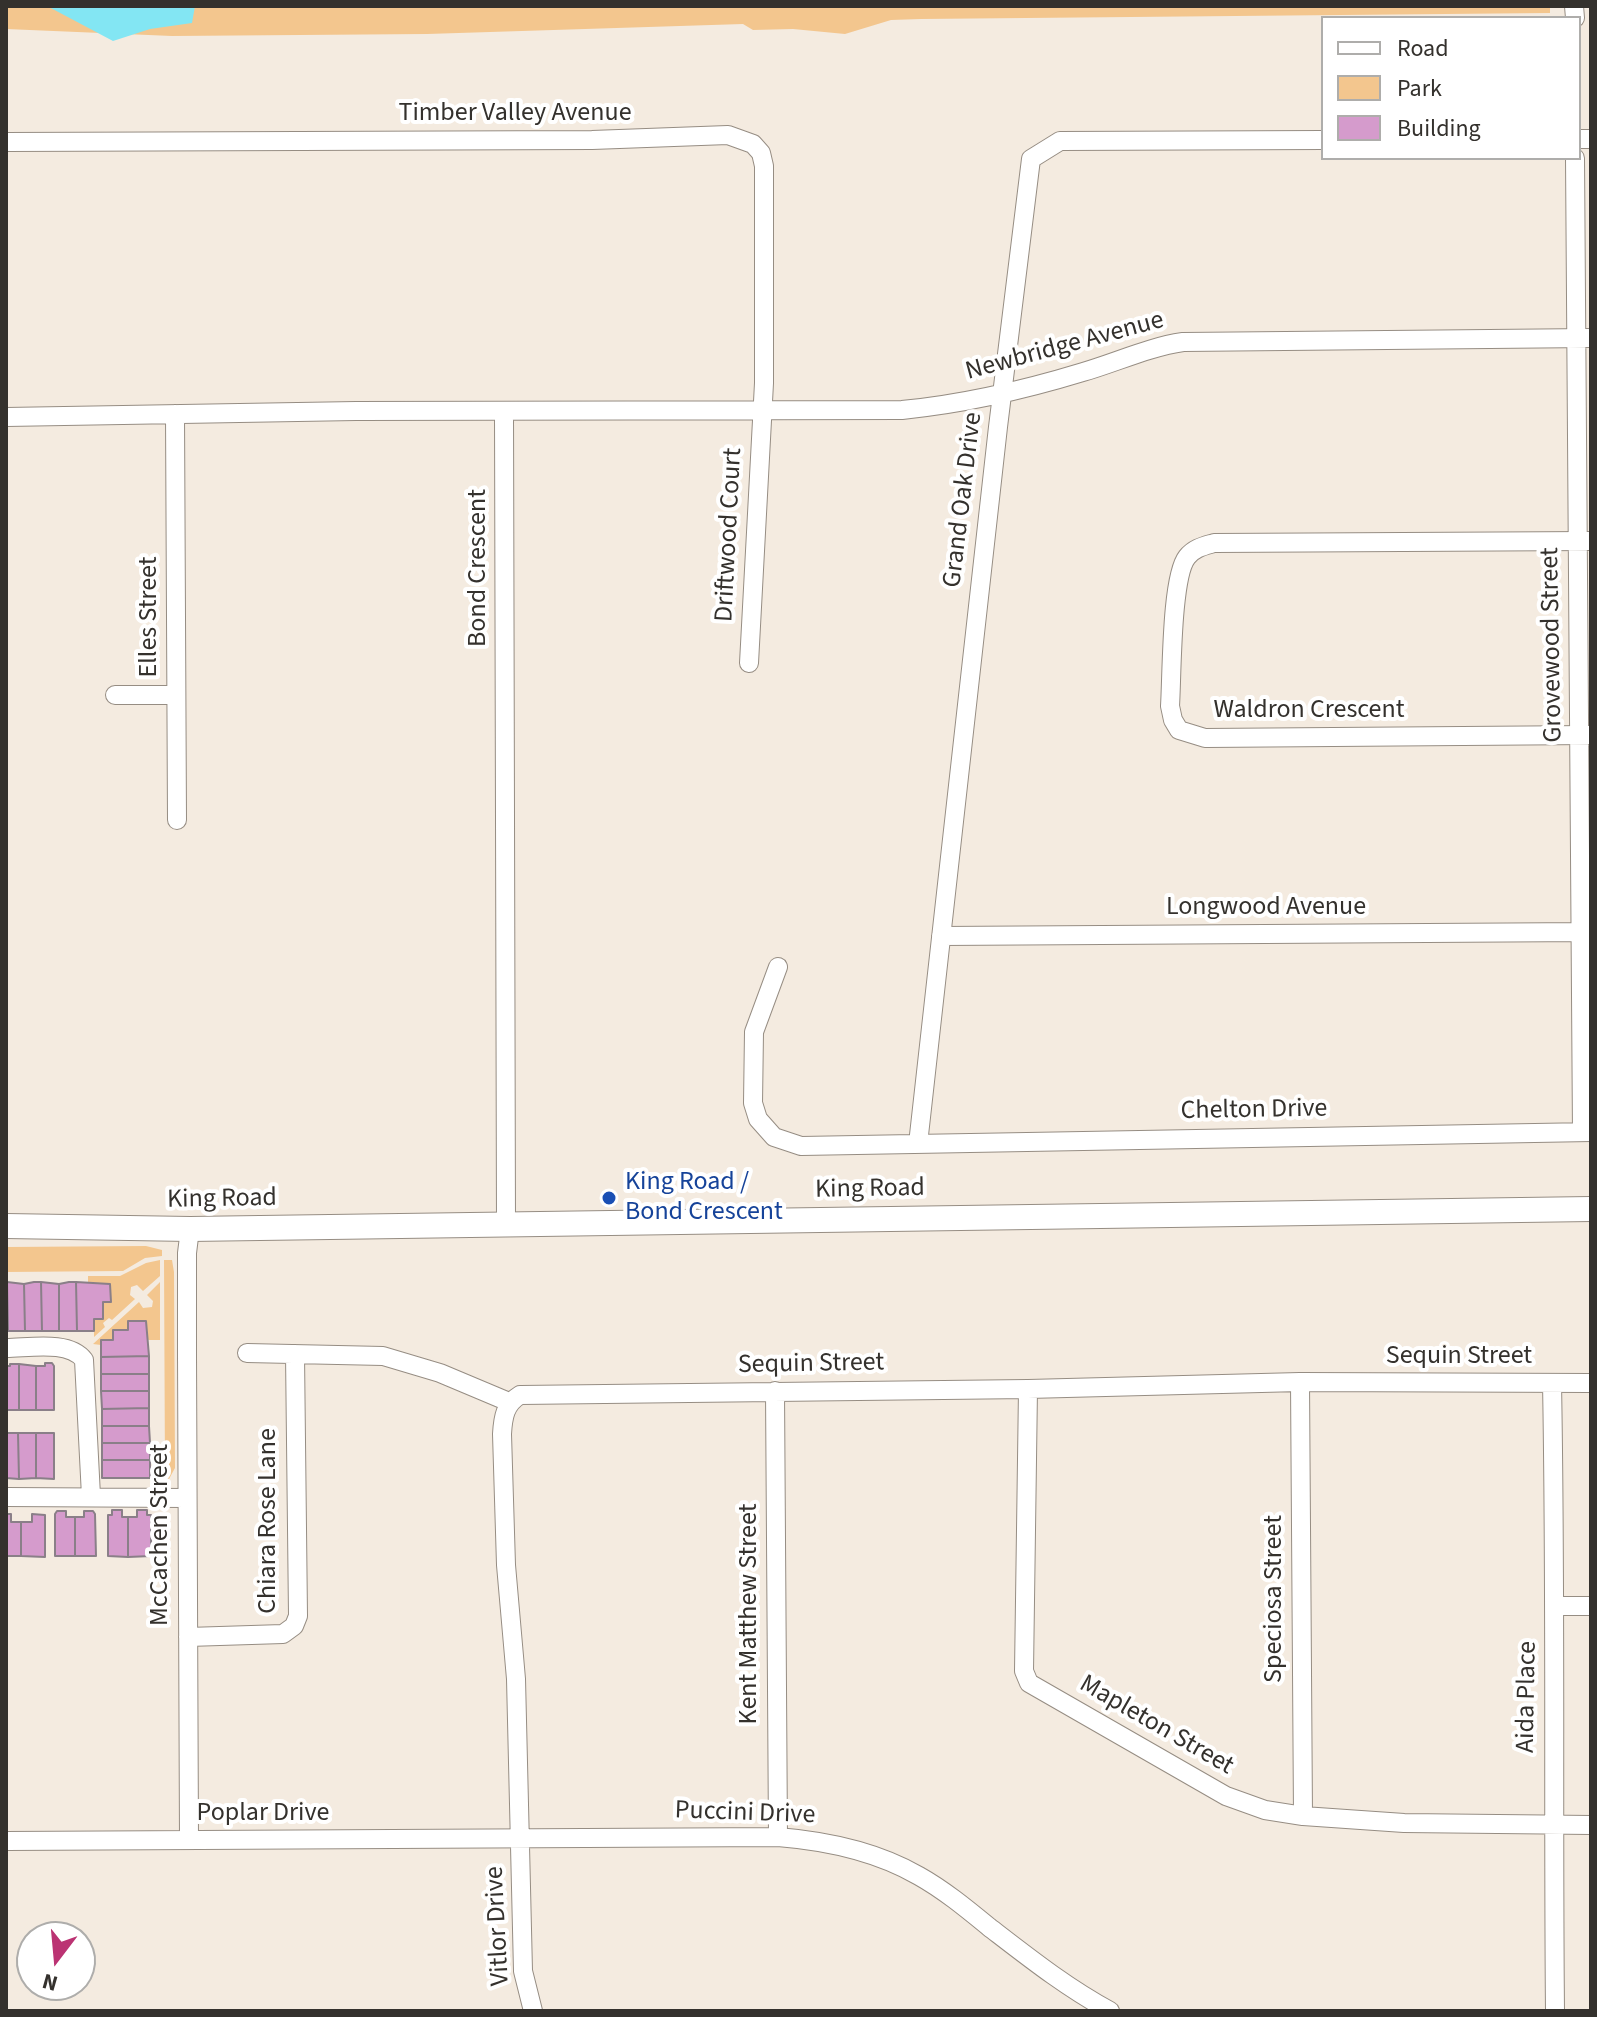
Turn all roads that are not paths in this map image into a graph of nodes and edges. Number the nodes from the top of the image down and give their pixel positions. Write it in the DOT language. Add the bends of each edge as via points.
graph roads {
  1 [pos="1321,140"];
  2 [pos="6,142"];
  3 [pos="1575,160"];
  4 [pos="1584,338"];
  5 [pos="1003,393"];
  6 [pos="762,411"];
  7 [pos="504,412"];
  8 [pos="175,414"];
  9 [pos="6,417"];
  10 [pos="1584,541"];
  11 [pos="749,663"];
  12 [pos="115,695"];
  13 [pos="176,695"];
  14 [pos="1585,735"];
  15 [pos="177,820"];
  16 [pos="1585,932"];
  17 [pos="941,936"];
  18 [pos="778,967"];
  19 [pos="1587,1132"];
  20 [pos="918,1144"];
  21 [pos="1591,1209"];
  22 [pos="506,1223"];
  23 [pos="6,1226"];
  24 [pos="190,1229"];
  25 [pos="6,1348"];
  26 [pos="247,1353"];
  27 [pos="295,1354"];
  28 [pos="1300,1382"];
  29 [pos="1552,1383"];
  30 [pos="1591,1383"];
  31 [pos="1028,1389"];
  32 [pos="775,1391"];
  33 [pos="509,1402"];
  34 [pos="91,1496"];
  35 [pos="6,1497"];
  36 [pos="187,1498"];
  37 [pos="1556,1606"];
  38 [pos="1591,1606"];
  39 [pos="188,1637"];
  40 [pos="1303,1816"];
  41 [pos="1553,1825"];
  42 [pos="1591,1825"];
  43 [pos="778,1837"];
  44 [pos="521,1838"];
  45 [pos="189,1840"];
  46 [pos="6,1841"];
  47 [pos="533,2011"];
  48 [pos="1110,2011"];
  49 [pos="1555,2011"];
  1 -- 5 [label="street, Grand Oak Drive" via="1060,141 1031,159"];
  2 -- 6 [label="street, Timber Valley Avenue" via="741,138 761,153 764,166"];
  3 -- 4 [label="street, Grovewood Street"];
  4 -- 5 [label="street, Newbridge Avenue" via="1183,342"];
  4 -- 10 [label="street, Grovewood Street"];
  5 -- 6 [label="street, Newbridge Avenue" via="902,410"];
  5 -- 17 [label="street, Grand Oak Drive"];
  6 -- 7 [label="street, Newbridge Avenue"];
  6 -- 11 [label="street, Driftwood Court"];
  7 -- 8 [label="street"];
  7 -- 22 [label="street, Bond Crescent"];
  8 -- 9 [label="street"];
  8 -- 13 [label="street, Elles Street"];
  10 -- 14 [label="street, Grovewood Street"];
  10 -- 14 [label="street, Waldron Crescent" via="1203,546 1182,566 1170,706 1179,730 1205,738"];
  12 -- 13 [label="street"];
  13 -- 15 [label="street, Elles Street"];
  14 -- 16 [label="street, Grovewood Street"];
  16 -- 17 [label="street, Longwood Avenue"];
  16 -- 19 [label="street, Grovewood Street"];
  17 -- 20 [label="street, Grand Oak Drive"];
  18 -- 20 [label="street, Chelton Drive" via="754,1032 753,1103 765,1129 801,1146"];
  19 -- 20 [label="street, Chelton Drive"];
  21 -- 22 [label="main road, King Road"];
  22 -- 24 [label="main road, King Road"];
  23 -- 24 [label="main road, King Road"];
  24 -- 36 [label="street, McCachen Street"];
  25 -- 34 [label="street" via="66,1348 84,1360"];
  26 -- 27 [label="street"];
  27 -- 33 [label="street" via="383,1356"];
  27 -- 39 [label="street, Chiara Rose Lane" via="298,1616 283,1634"];
  28 -- 29 [label="street, Sequin Street"];
  28 -- 31 [label="street, Sequin Street"];
  28 -- 40 [label="street, Speciosa Street"];
  29 -- 30 [label="street, Sequin Street"];
  29 -- 37 [label="street, Aida Place"];
  31 -- 32 [label="street, Sequin Street"];
  31 -- 40 [label="street, Mapleton Street" via="1024,1671 1029,1683 1226,1796"];
  32 -- 33 [label="street, Sequin Street" via="520,1395"];
  32 -- 43 [label="street, Kent Matthew Street"];
  33 -- 44 [label="street" via="502,1434"];
  34 -- 35 [label="street"];
  34 -- 36 [label="street"];
  36 -- 39 [label="street, McCachen Street"];
  37 -- 38 [label="street"];
  37 -- 41 [label="street, Aida Place"];
  39 -- 45 [label="street, McCachen Street"];
  40 -- 41 [label="street, Mapleton Street"];
  41 -- 42 [label="street, Mapleton Street"];
  41 -- 49 [label="street, Aida Place"];
  43 -- 44 [label="street, Puccini Drive"];
  43 -- 48 [label="street, Puccini Drive" via="840,1845 920,1876 1072,1989"];
  44 -- 45 [label="street, Poplar Drive"];
  44 -- 47 [label="street, Vitlor Drive" via="523,1971"];
  45 -- 46 [label="street, Poplar Drive"];
}
